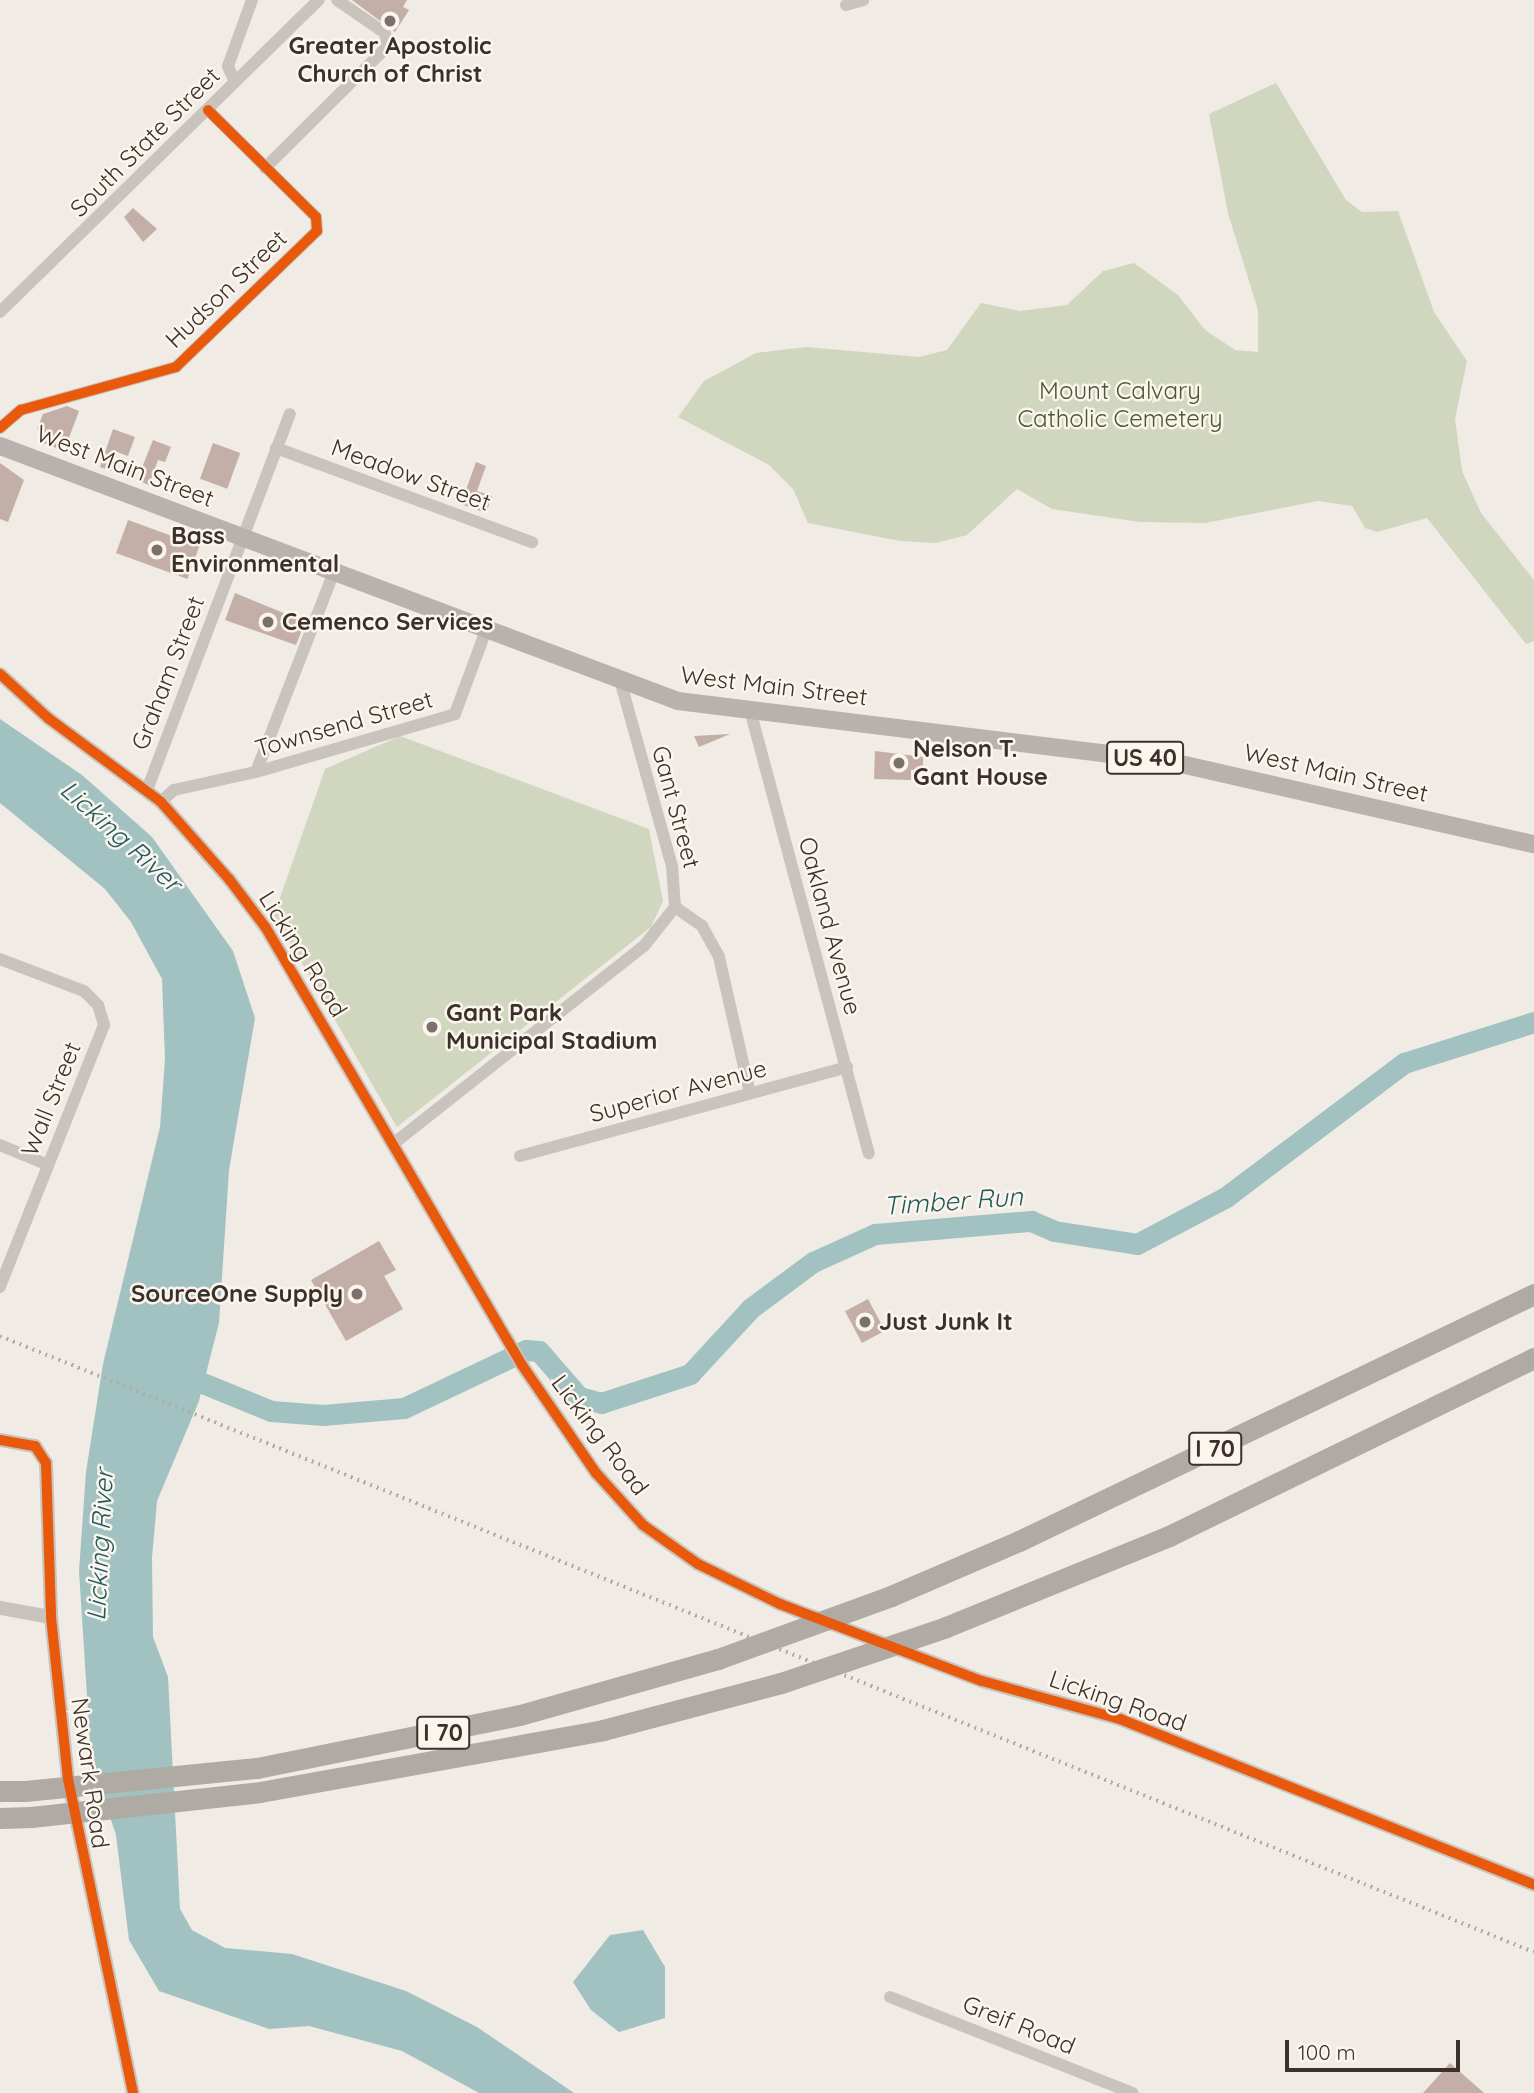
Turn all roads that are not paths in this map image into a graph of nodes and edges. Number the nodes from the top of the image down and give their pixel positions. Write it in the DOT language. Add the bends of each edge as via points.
graph roads {
  1 [pos="252,0"];
  2 [pos="319,0"];
  3 [pos="337,0"];
  4 [pos="863,0"];
  5 [pos="846,5"];
  6 [pos="235,82"];
  7 [pos="208,110"];
  8 [pos="265,168"];
  9 [pos="0,312"];
  10 [pos="290,414"];
  11 [pos="0,428"];
  12 [pos="0,446"];
  13 [pos="276,448"];
  14 [pos="242,536"];
  15 [pos="532,542"];
  16 [pos="334,572"];
  17 [pos="486,630"];
  18 [pos="0,674"];
  19 [pos="620,680"];
  20 [pos="750,710"];
  21 [pos="256,772"];
  22 [pos="146,790"];
  23 [pos="161,802"];
  24 [pos="1534,844"];
  25 [pos="675,907"];
  26 [pos="0,959"];
  27 [pos="846,1067"];
  28 [pos="750,1093"];
  29 [pos="393,1144"];
  30 [pos="0,1145"];
  31 [pos="869,1153"];
  32 [pos="520,1156"];
  33 [pos="48,1165"];
  34 [pos="0,1287"];
  35 [pos="1534,1294"];
  36 [pos="1534,1358"];
  37 [pos="0,1440"];
  38 [pos="0,1608"];
  39 [pos="51,1617"];
  40 [pos="0,1791"];
  41 [pos="0,1818"];
  42 [pos="1534,1885"];
  43 [pos="890,1997"];
  44 [pos="132,2093"];
  45 [pos="1133,2093"];
  1 -- 6 [label="street" via="228,66"];
  2 -- 6 [label="street, South State Street"];
  3 -- 8 [label="street" via="385,33 388,46"];
  4 -- 5 [label="street"];
  6 -- 7 [label="street, South State Street"];
  7 -- 8 [label="street"];
  7 -- 9 [label="street, South State Street"];
  8 -- 11 [label="street, Hudson Street" via="319,225 176,367 21,410"];
  10 -- 13 [label="street, Graham Street"];
  12 -- 14 [label="main road, West Main Street / US 40"];
  13 -- 14 [label="street, Graham Street"];
  13 -- 15 [label="street, Meadow Street"];
  14 -- 16 [label="main road, West Main Street / US 40"];
  14 -- 22 [label="street, Graham Street"];
  16 -- 17 [label="main road, West Main Street / US 40"];
  16 -- 21 [label="street"];
  17 -- 19 [label="main road, West Main Street / US 40"];
  17 -- 21 [label="street, Townsend Street" via="455,713"];
  18 -- 22 [label="street, Licking Road" via="48,718"];
  19 -- 20 [label="main road, West Main Street / US 40" via="678,701"];
  19 -- 25 [label="street, Gant Street" via="672,866"];
  20 -- 24 [label="main road, West Main Street / US 40" via="1172,762"];
  20 -- 27 [label="street, Oakland Avenue"];
  21 -- 23 [label="street, Townsend Street" via="174,790"];
  22 -- 23 [label="street, Licking Road"];
  23 -- 29 [label="street, Licking Road" via="266,928"];
  25 -- 28 [label="street, Gant Street" via="702,926 719,957"];
  25 -- 29 [label="street" via="644,946"];
  26 -- 33 [label="street, Wall Street" via="69,984 98,1005 104,1025"];
  27 -- 28 [label="street, Superior Avenue"];
  27 -- 31 [label="street, Oakland Avenue"];
  28 -- 32 [label="street, Superior Avenue"];
  29 -- 42 [label="street, Licking Road" via="522,1365 596,1473 643,1525 729,1582 940,1667 1120,1719"];
  30 -- 33 [label="street"];
  33 -- 34 [label="street, Wall Street"];
  35 -- 40 [label="highway, I 70, bridge" via="1019,1541 891,1596 718,1658 520,1715 257,1768"];
  36 -- 41 [label="highway, I 70, bridge" via="1169,1536 946,1627 781,1683 603,1730 260,1793"];
  37 -- 39 [label="street, Newark Road" via="35,1446 41,1454 47,1478"];
  38 -- 39 [label="street"];
  39 -- 44 [label="street, Newark Road" via="80,1857"];
  43 -- 45 [label="street, Greif Road"];
}
